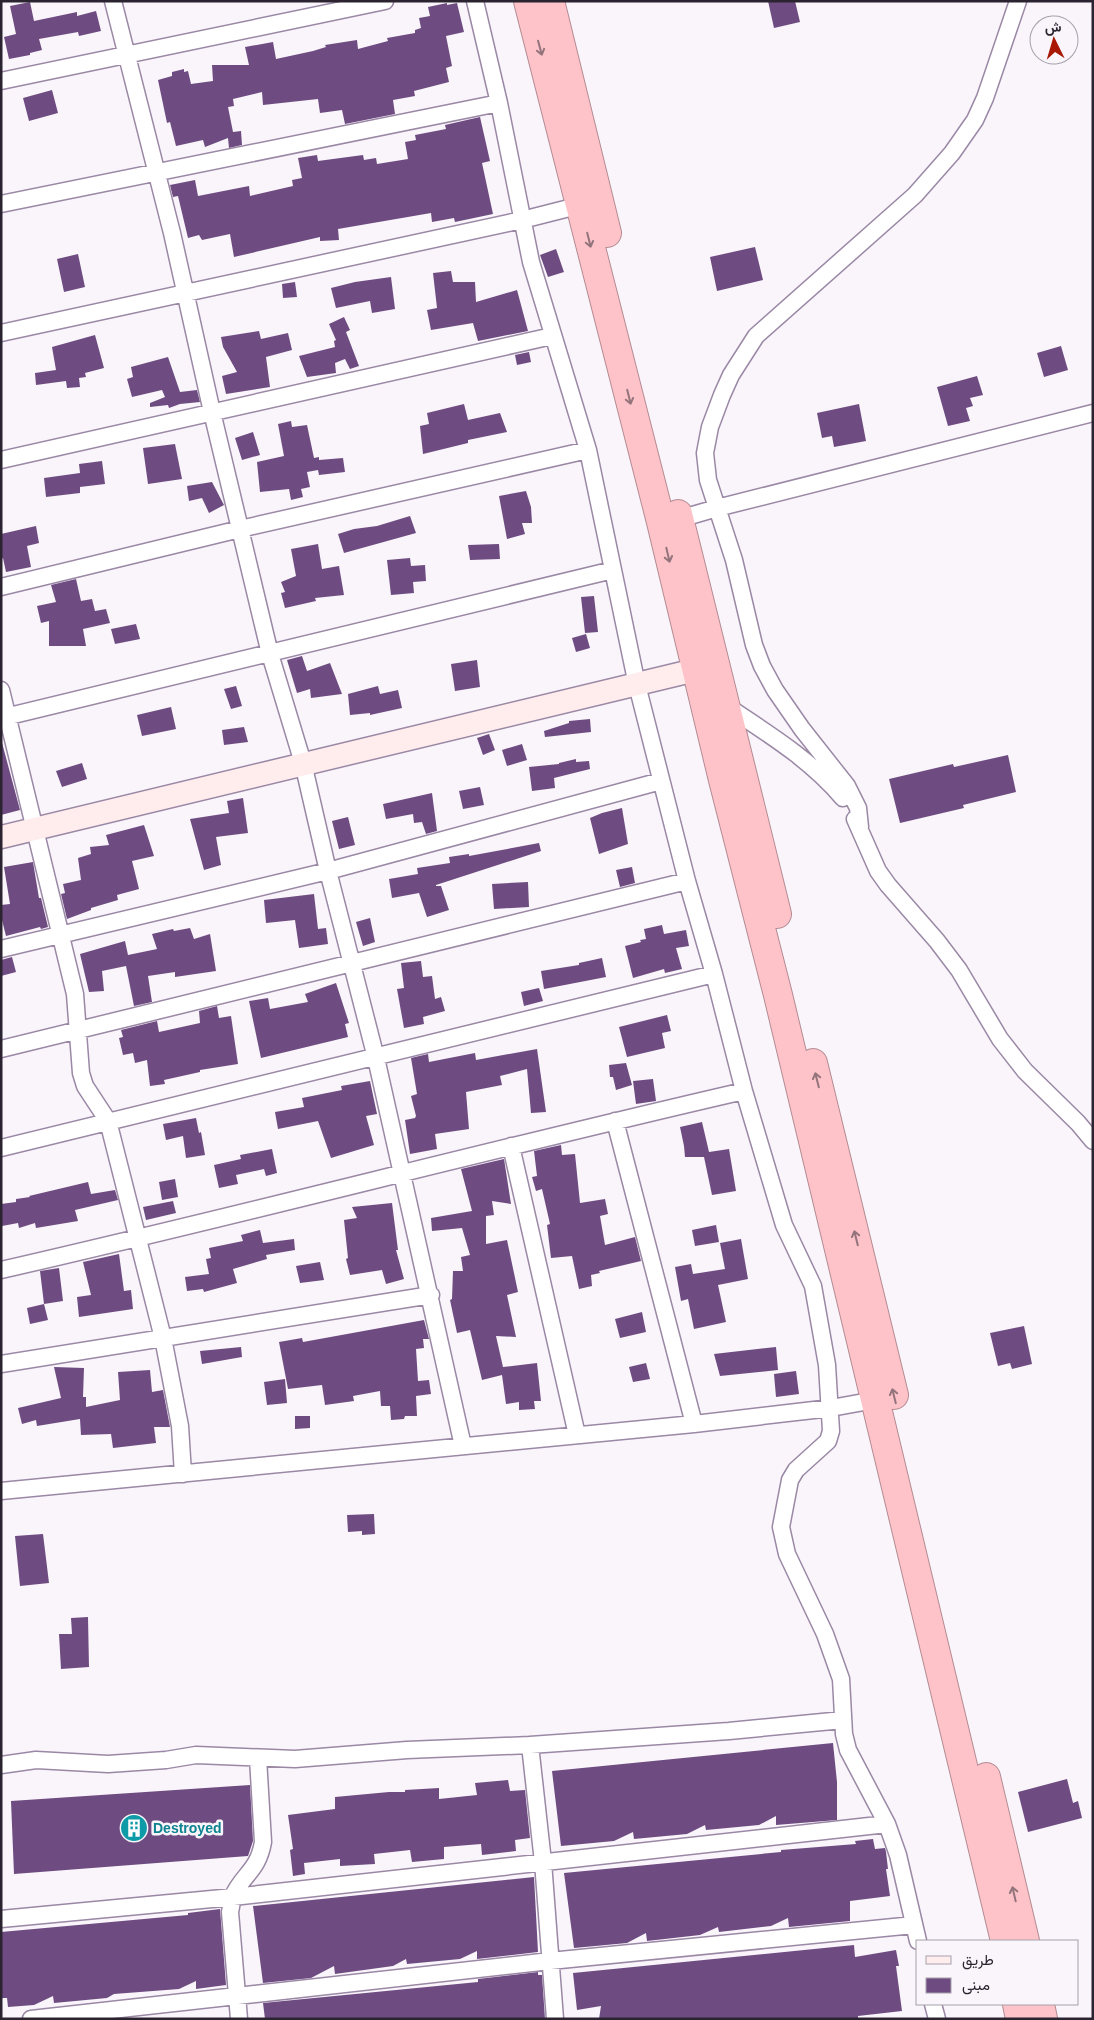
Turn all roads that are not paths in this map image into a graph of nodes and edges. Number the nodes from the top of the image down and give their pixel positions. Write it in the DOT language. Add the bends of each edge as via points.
graph roads {
  1 [pos="113,1"];
  2 [pos="385,1"];
  3 [pos="475,1"];
  4 [pos="528,1"];
  5 [pos="550,1"];
  6 [pos="1018,1"];
  7 [pos="126,54"];
  8 [pos="1,80"];
  9 [pos="499,103"];
  10 [pos="157,172"];
  11 [pos="1,204"];
  12 [pos="581,204"];
  13 [pos="522,220"];
  14 [pos="186,292"];
  15 [pos="1,332"];
  16 [pos="552,336"];
  17 [pos="212,412"];
  18 [pos="1093,413"];
  19 [pos="588,450"];
  20 [pos="1,460"];
  21 [pos="717,508"];
  22 [pos="679,519"];
  23 [pos="240,529"];
  24 [pos="613,570"];
  25 [pos="1,587"];
  26 [pos="270,654"];
  27 [pos="706,668"];
  28 [pos="637,685"];
  29 [pos="1,690"];
  30 [pos="725,705"];
  31 [pos="4,717"];
  32 [pos="303,763"];
  33 [pos="661,781"];
  34 [pos="860,827"];
  35 [pos="35,830"];
  36 [pos="1,837"];
  37 [pos="328,871"];
  38 [pos="687,880"];
  39 [pos="60,936"];
  40 [pos="1,949"];
  41 [pos="351,963"];
  42 [pos="714,974"];
  43 [pos="78,1030"];
  44 [pos="1,1049"];
  45 [pos="376,1058"];
  46 [pos="744,1091"];
  47 [pos="108,1121"];
  48 [pos="615,1121"];
  49 [pos="1093,1141"];
  50 [pos="511,1146"];
  51 [pos="1,1148"];
  52 [pos="402,1173"];
  53 [pos="137,1239"];
  54 [pos="1,1270"];
  55 [pos="431,1295"];
  56 [pos="163,1338"];
  57 [pos="1,1364"];
  58 [pos="876,1400"];
  59 [pos="831,1408"];
  60 [pos="694,1424"];
  61 [pos="577,1435"];
  62 [pos="464,1446"];
  63 [pos="183,1474"];
  64 [pos="1,1491"];
  65 [pos="843,1720"];
  66 [pos="530,1745"];
  67 [pos="258,1758"];
  68 [pos="1,1765"];
  69 [pos="886,1824"];
  70 [pos="543,1862"];
  71 [pos="233,1897"];
  72 [pos="1,1919"];
  73 [pos="916,1933"];
  74 [pos="1005,1940"];
  75 [pos="1025,1940"];
  76 [pos="550,1961"];
  77 [pos="236,1996"];
  78 [pos="934,2005"];
  79 [pos="1017,2005"];
  80 [pos="1040,2005"];
  81 [pos="31,2019"];
  82 [pos="239,2019"];
  83 [pos="555,2019"];
  84 [pos="937,2019"];
  85 [pos="1020,2019"];
  86 [pos="1043,2019"];
  1 -- 7 [label="street"];
  2 -- 7 [label="street"];
  3 -- 9 [label="street"];
  4 -- 12 [label="highway, one-way"];
  5 -- 22 [label="highway"];
  6 -- 21 [label="street" via="985,98 975,120 952,153 915,195 756,336 731,374 710,426 705,453 708,480"];
  7 -- 8 [label="street"];
  7 -- 10 [label="street"];
  9 -- 10 [label="street"];
  9 -- 13 [label="street"];
  10 -- 11 [label="street"];
  10 -- 14 [label="street"];
  12 -- 13 [label="street"];
  12 -- 27 [label="highway, one-way"];
  13 -- 14 [label="street"];
  13 -- 16 [label="street"];
  14 -- 15 [label="street"];
  14 -- 17 [label="street"];
  16 -- 17 [label="street"];
  16 -- 19 [label="street"];
  17 -- 20 [label="street"];
  17 -- 23 [label="street"];
  18 -- 21 [label="street"];
  19 -- 23 [label="street"];
  19 -- 24 [label="street"];
  21 -- 22 [label="street"];
  21 -- 34 [label="street" via="762,666 790,712 847,786 858,808"];
  22 -- 27 [label="highway"];
  23 -- 25 [label="street"];
  23 -- 26 [label="street"];
  24 -- 26 [label="street"];
  24 -- 28 [label="street"];
  26 -- 31 [label="street"];
  26 -- 32 [label="street"];
  27 -- 28 [label="street"];
  27 -- 30 [label="highway"];
  27 -- 58 [label="highway" via="778,996"];
  28 -- 32 [label="street"];
  28 -- 33 [label="street"];
  29 -- 31 [label="street"];
  30 -- 34 [label="street" via="808,762 846,801"];
  75 -- 30 [label="highway, one-way"];
  31 -- 35 [label="street"];
  32 -- 35 [label="street"];
  32 -- 37 [label="street"];
  33 -- 37 [label="street"];
  33 -- 38 [label="street"];
  34 -- 49 [label="street" via="878,871 959,970 1000,1039 1025,1071"];
  35 -- 36 [label="street"];
  35 -- 39 [label="street"];
  37 -- 39 [label="street"];
  37 -- 41 [label="street"];
  38 -- 41 [label="street"];
  38 -- 42 [label="street"];
  39 -- 40 [label="street"];
  39 -- 43 [label="street" via="75,994"];
  41 -- 43 [label="street"];
  41 -- 45 [label="street"];
  42 -- 45 [label="street"];
  42 -- 46 [label="street"];
  43 -- 44 [label="street"];
  43 -- 47 [label="street" via="81,1073"];
  45 -- 47 [label="street"];
  45 -- 52 [label="street"];
  46 -- 48 [label="street"];
  46 -- 59 [label="street" via="784,1225 813,1286"];
  47 -- 51 [label="street"];
  47 -- 53 [label="street"];
  48 -- 50 [label="street"];
  48 -- 60 [label="street"];
  50 -- 52 [label="street"];
  50 -- 61 [label="street"];
  52 -- 53 [label="street"];
  52 -- 55 [label="street"];
  53 -- 54 [label="street"];
  53 -- 56 [label="street"];
  55 -- 56 [label="street"];
  55 -- 62 [label="street"];
  56 -- 57 [label="street"];
  56 -- 63 [label="street" via="180,1426"];
  58 -- 59 [label="street"];
  58 -- 74 [label="highway"];
  59 -- 60 [label="street"];
  59 -- 65 [label="street" via="828,1441 796,1470 790,1480 781,1527 787,1554 825,1634 841,1679"];
  60 -- 61 [label="street"];
  61 -- 62 [label="street"];
  62 -- 63 [label="street"];
  63 -- 64 [label="street"];
  65 -- 66 [label="street"];
  65 -- 69 [label="street" via="848,1750"];
  66 -- 67 [label="street" via="295,1759"];
  66 -- 70 [label="street"];
  67 -- 68 [label="street" via="196,1755 108,1764 36,1760"];
  67 -- 71 [label="street" via="261,1855"];
  69 -- 70 [label="street"];
  69 -- 73 [label="street" via="898,1854"];
  70 -- 71 [label="street"];
  70 -- 76 [label="street"];
  71 -- 72 [label="street"];
  71 -- 77 [label="street" via="230,1924"];
  73 -- 76 [label="street"];
  76 -- 77 [label="street"];
  76 -- 83 [label="street"];
  77 -- 81 [label="street"];
  77 -- 82 [label="street"];
  78 -- 84 [label="street"];
  79 -- 85 [label="highway"];
  80 -- 86 [label="highway"];
}
